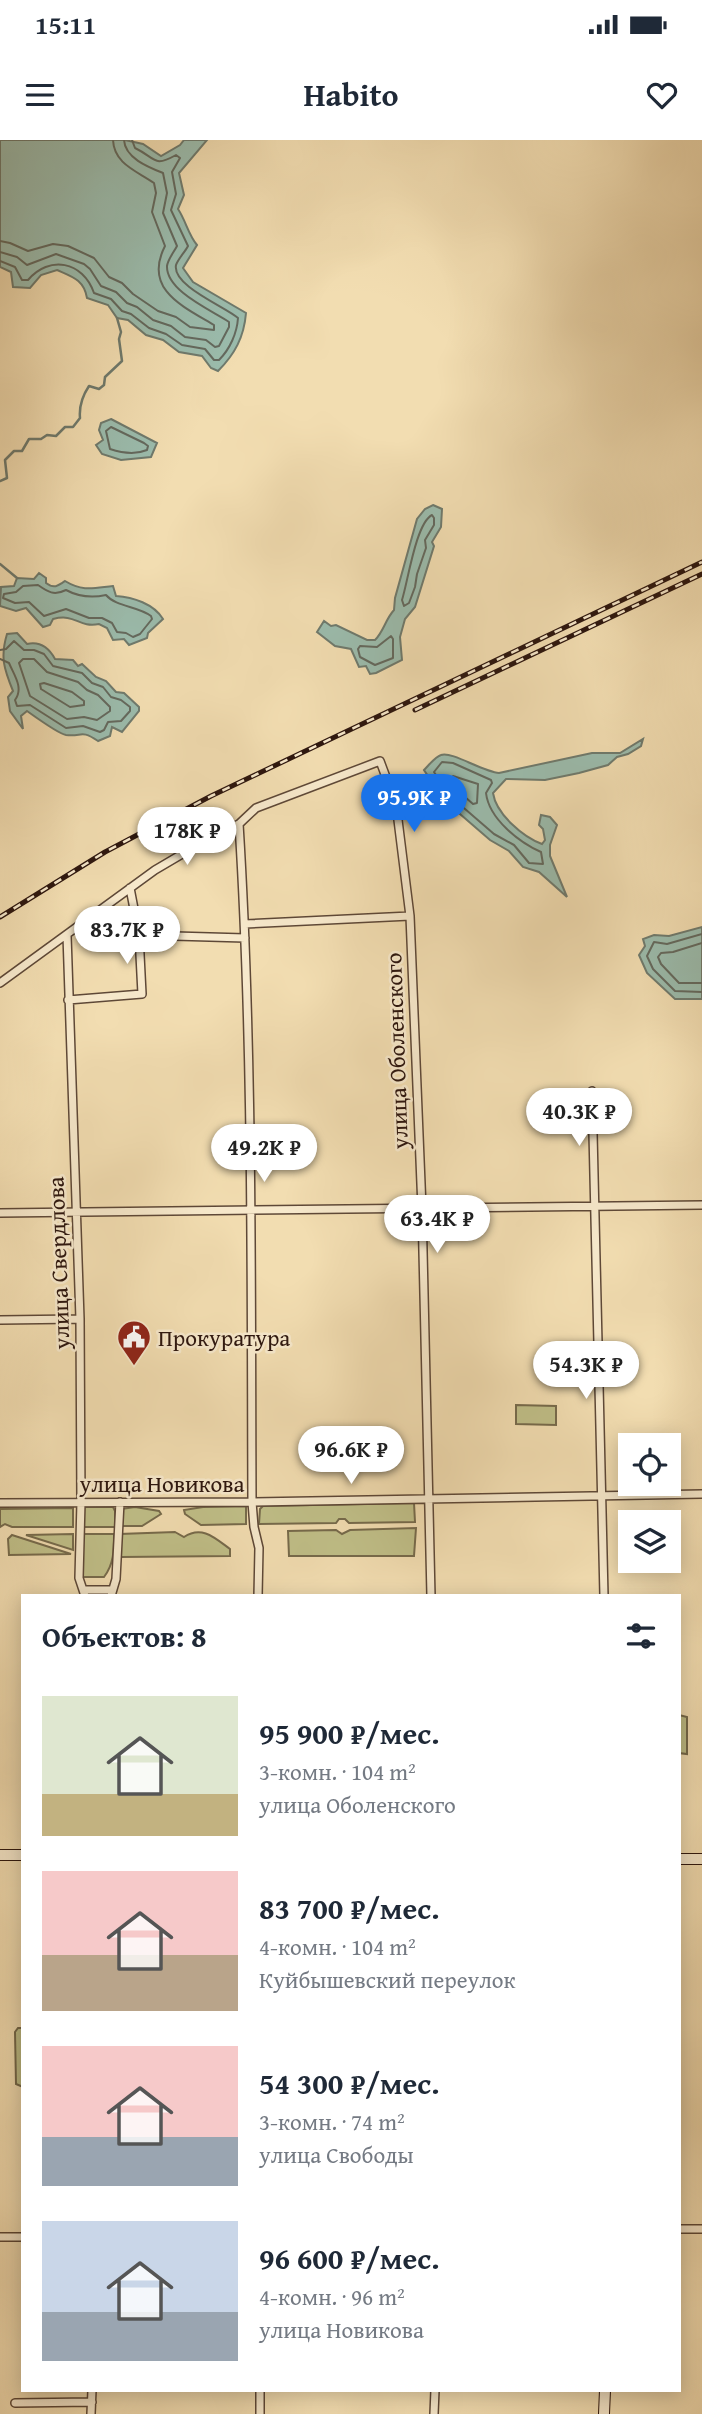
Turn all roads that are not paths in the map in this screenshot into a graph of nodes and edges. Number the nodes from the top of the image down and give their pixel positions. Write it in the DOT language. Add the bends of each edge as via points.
graph roads {
  1 [pos="239,824"];
  2 [pos="130,888"];
  3 [pos="410,916"];
  4 [pos="245,924"];
  5 [pos="67,935"];
  6 [pos="139,935"];
  7 [pos="245,938"];
  8 [pos="0,983"];
  9 [pos="68,1000"];
  10 [pos="592,1091"];
  11 [pos="594,1205"];
  12 [pos="702,1205"];
  13 [pos="422,1208"];
  14 [pos="250,1211"];
  15 [pos="76,1212"];
  16 [pos="0,1213"];
  17 [pos="79,1319"];
  18 [pos="0,1320"];
  19 [pos="702,1494"];
  20 [pos="602,1496"];
  21 [pos="429,1498"];
  22 [pos="81,1502"];
  23 [pos="120,1502"];
  24 [pos="252,1502"];
  25 [pos="0,1503"];
  26 [pos="84,1593"];
  27 [pos="111,1593"];
  28 [pos="258,1594"];
  29 [pos="431,1594"];
  30 [pos="604,1594"];
  31 [pos="0,1855"];
  32 [pos="21,1855"];
  33 [pos="681,1859"];
  34 [pos="702,1859"];
  35 [pos="681,2229"];
  36 [pos="702,2229"];
  37 [pos="0,2237"];
  38 [pos="21,2237"];
  39 [pos="92,2392"];
  40 [pos="260,2392"];
  41 [pos="435,2392"];
  42 [pos="605,2392"];
  43 [pos="92,2402"];
  44 [pos="15,2403"];
  45 [pos="92,2414"];
  46 [pos="260,2414"];
  47 [pos="434,2414"];
  48 [pos="604,2414"];
  1 -- 2 [label="street"];
  1 -- 3 [label="street, улица Оболенского" via="256,808 380,761 396,804"];
  1 -- 4 [label="street"];
  2 -- 5 [label="street"];
  2 -- 6 [label="street"];
  3 -- 4 [label="street"];
  3 -- 13 [label="street, улица Оболенского"];
  4 -- 7 [label="street"];
  5 -- 8 [label="street"];
  5 -- 9 [label="street, улица Свердлова"];
  6 -- 7 [label="street"];
  6 -- 9 [label="street" via="142,994"];
  7 -- 14 [label="street"];
  9 -- 15 [label="street, улица Свердлова"];
  10 -- 11 [label="street"];
  11 -- 12 [label="street"];
  11 -- 13 [label="street"];
  11 -- 20 [label="street"];
  13 -- 14 [label="street"];
  13 -- 21 [label="street, улица Оболенского"];
  14 -- 15 [label="street"];
  14 -- 24 [label="street"];
  15 -- 16 [label="street"];
  15 -- 17 [label="street, улица Свердлова"];
  17 -- 18 [label="street"];
  17 -- 22 [label="street, улица Свердлова"];
  19 -- 20 [label="street, улица Новикова"];
  20 -- 21 [label="street, улица Новикова"];
  20 -- 30 [label="street"];
  21 -- 24 [label="street, улица Новикова"];
  21 -- 29 [label="street, улица Оболенского"];
  22 -- 23 [label="street, улица Новикова"];
  22 -- 25 [label="street, улица Новикова"];
  22 -- 26 [label="street, улица Свердлова" via="79,1578"];
  23 -- 24 [label="street, улица Новикова"];
  23 -- 27 [label="street, улица Свердлова" via="116,1579"];
  24 -- 28 [label="street" via="259,1548"];
  26 -- 27 [label="street, улица Свердлова"];
  31 -- 32 [label="main road"];
  33 -- 34 [label="main road"];
  35 -- 36 [label="street"];
  37 -- 38 [label="street"];
  39 -- 43 [label="street"];
  40 -- 46 [label="street"];
  41 -- 47 [label="street"];
  42 -- 48 [label="main road"];
  43 -- 44 [label="street"];
  43 -- 45 [label="street"];
}
